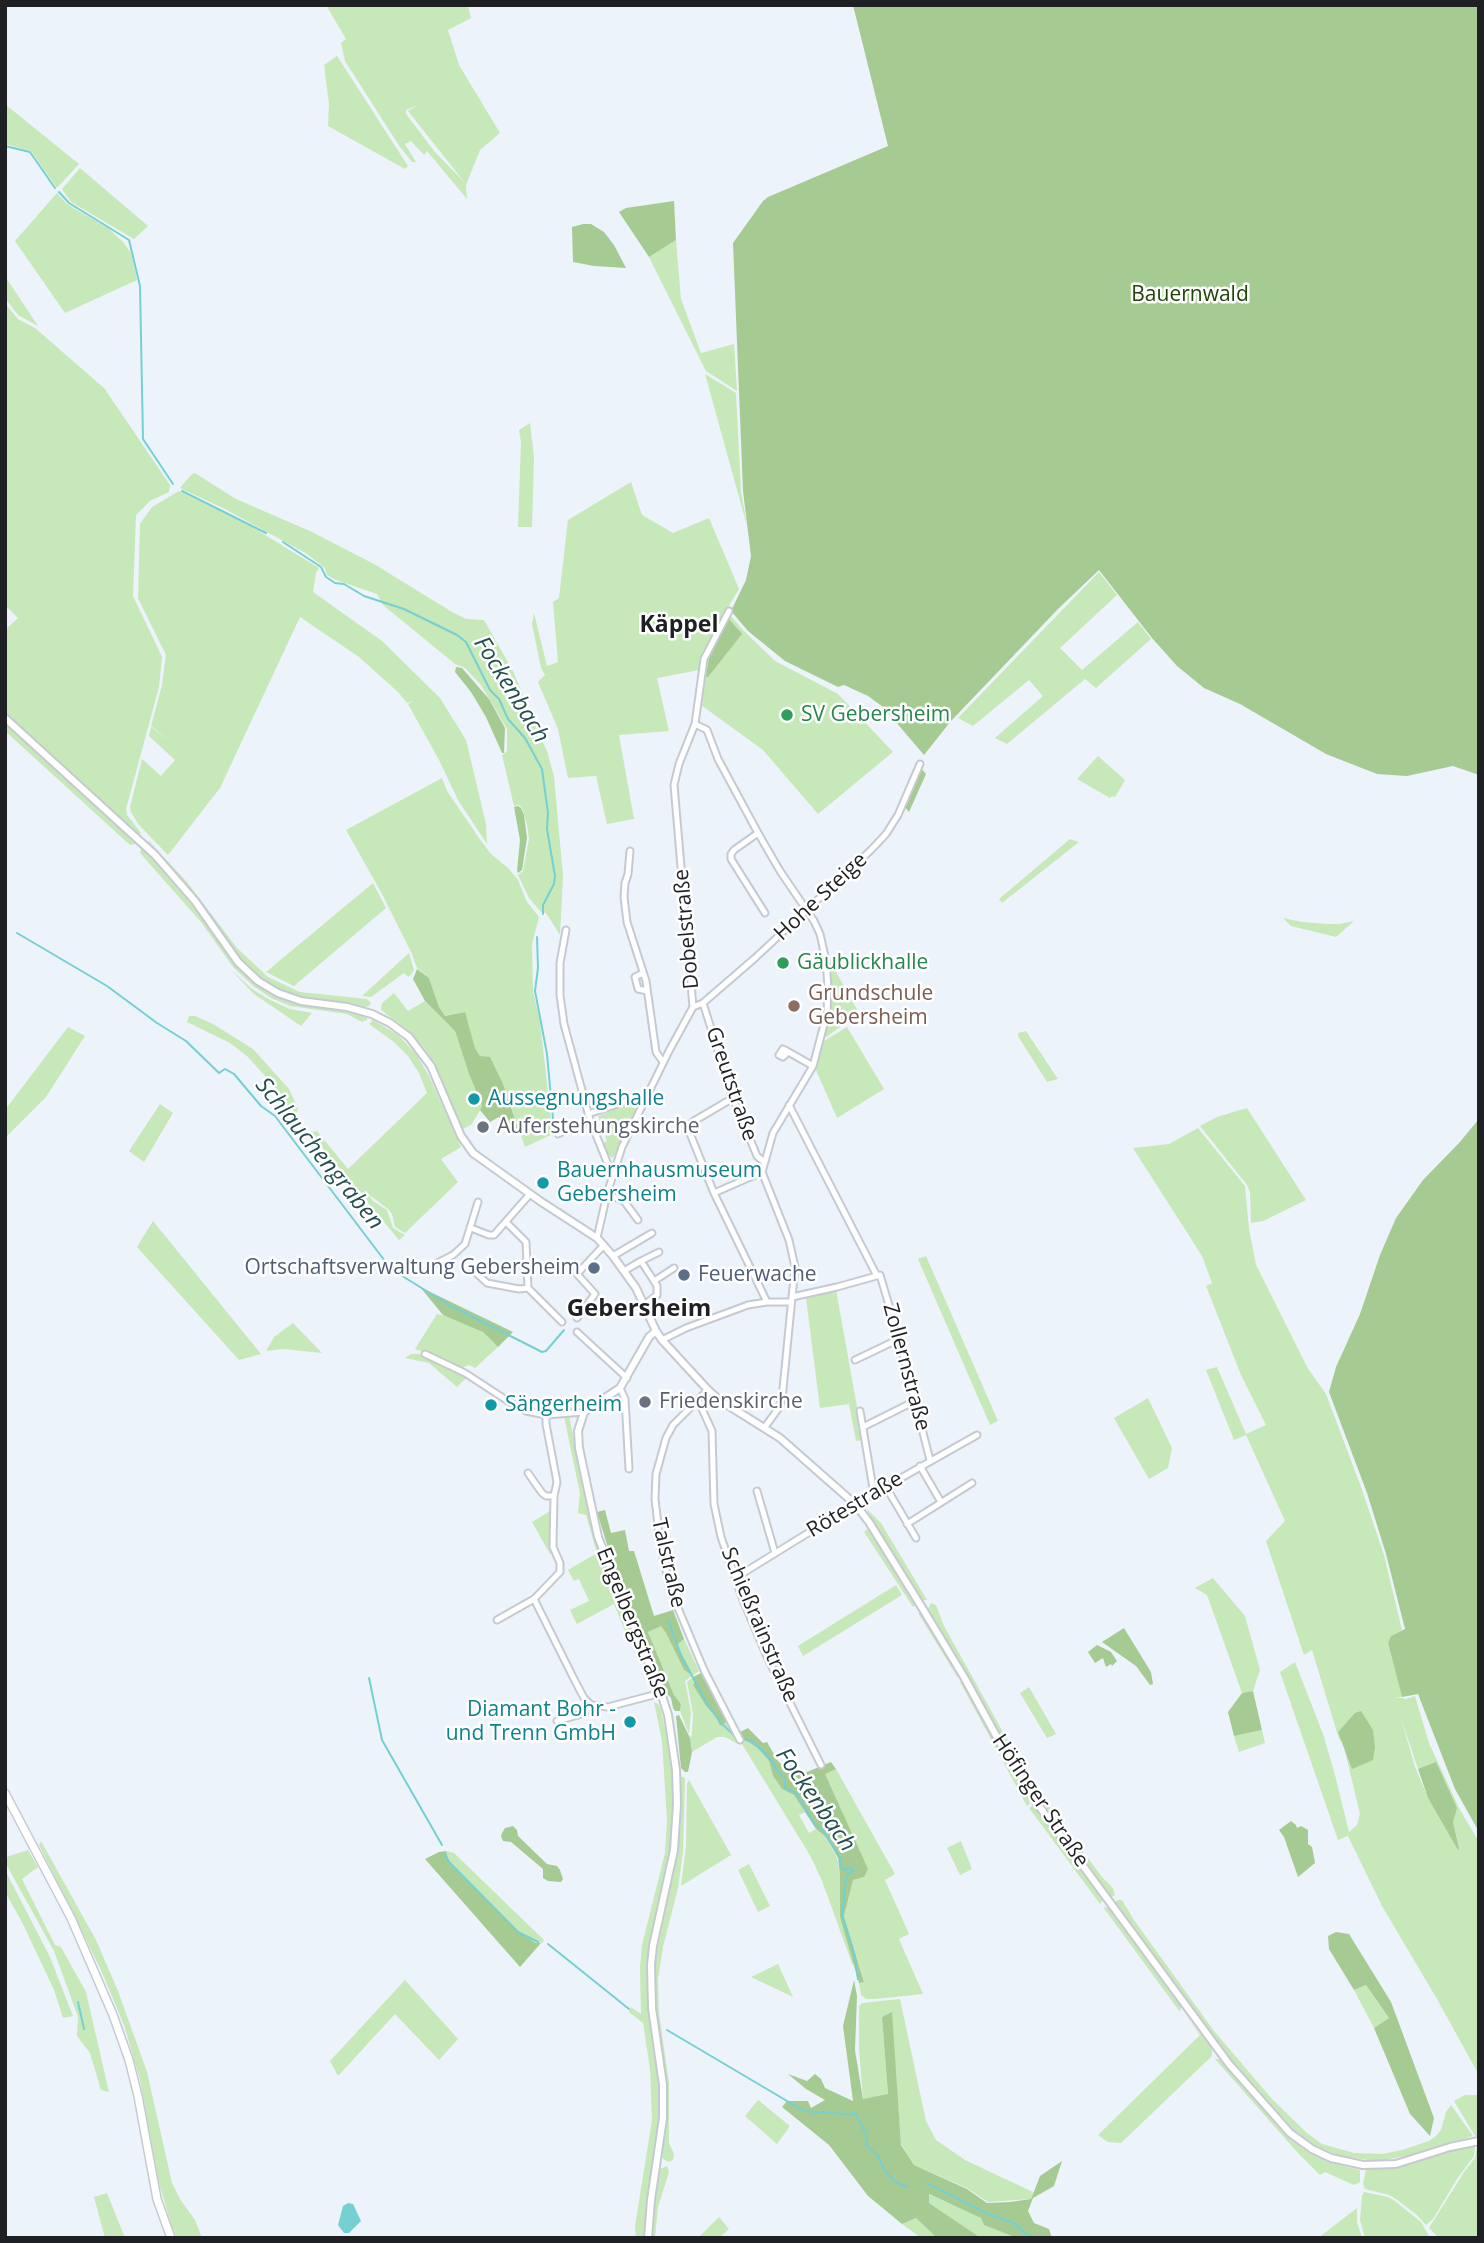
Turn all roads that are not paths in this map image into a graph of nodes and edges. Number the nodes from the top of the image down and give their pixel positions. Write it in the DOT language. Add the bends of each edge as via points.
graph roads {
  1 [pos="729,611"];
  2 [pos="5,718"];
  3 [pos="695,724"];
  4 [pos="920,764"];
  5 [pos="758,832"];
  6 [pos="630,851"];
  7 [pos="807,910"];
  8 [pos="765,913"];
  9 [pos="566,930"];
  10 [pos="703,1003"];
  11 [pos="693,1007"];
  12 [pos="789,1052"];
  13 [pos="663,1062"];
  14 [pos="813,1066"];
  15 [pos="733,1098"];
  16 [pos="643,1104"];
  17 [pos="789,1105"];
  18 [pos="589,1117"];
  19 [pos="558,1133"];
  20 [pos="764,1162"];
  21 [pos="614,1169"];
  22 [pos="762,1172"];
  23 [pos="714,1193"];
  24 [pos="530,1194"];
  25 [pos="607,1194"];
  26 [pos="478,1202"];
  27 [pos="638,1220"];
  28 [pos="506,1222"];
  29 [pos="471,1228"];
  30 [pos="652,1233"];
  31 [pos="597,1238"];
  32 [pos="604,1245"];
  33 [pos="659,1252"];
  34 [pos="613,1256"];
  35 [pos="641,1261"];
  36 [pos="435,1264"];
  37 [pos="674,1268"];
  38 [pos="473,1270"];
  39 [pos="624,1271"];
  40 [pos="878,1275"];
  41 [pos="654,1281"];
  42 [pos="528,1288"];
  43 [pos="791,1299"];
  44 [pos="766,1302"];
  45 [pos="644,1305"];
  46 [pos="577,1318"];
  47 [pos="562,1322"];
  48 [pos="656,1331"];
  49 [pos="577,1332"];
  50 [pos="899,1339"];
  51 [pos="662,1340"];
  52 [pos="425,1354"];
  53 [pos="855,1360"];
  54 [pos="627,1378"];
  55 [pos="620,1388"];
  56 [pos="708,1390"];
  57 [pos="698,1400"];
  58 [pos="915,1401"];
  59 [pos="860,1411"];
  60 [pos="584,1412"];
  61 [pos="546,1415"];
  62 [pos="765,1427"];
  63 [pos="863,1427"];
  64 [pos="977,1434"];
  65 [pos="930,1460"];
  66 [pos="920,1466"];
  67 [pos="629,1469"];
  68 [pos="528,1473"];
  69 [pos="972,1483"];
  70 [pos="886,1487"];
  71 [pos="757,1491"];
  72 [pos="874,1494"];
  73 [pos="554,1496"];
  74 [pos="941,1502"];
  75 [pos="855,1504"];
  76 [pos="907,1524"];
  77 [pos="916,1538"];
  78 [pos="775,1553"];
  79 [pos="735,1578"];
  80 [pos="534,1599"];
  81 [pos="497,1620"];
  82 [pos="661,1693"];
  83 [pos="591,1705"];
  84 [pos="557,1721"];
  85 [pos="738,1737"];
  86 [pos="821,1765"];
  87 [pos="5,1793"];
  88 [pos="1479,2141"];
  89 [pos="171,2238"];
  90 [pos="648,2238"];
  1 -- 3 [label="street, Dobelstraße" via="704,659"];
  2 -- 24 [label="street, Höfinger Straße" via="155,855 250,974 292,999 372,1014 416,1045 470,1150"];
  3 -- 5 [label="street" via="707,730"];
  3 -- 11 [label="street, Dobelstraße" via="674,785"];
  4 -- 7 [label="street, Hohe Steige" via="886,834"];
  5 -- 7 [label="street"];
  5 -- 8 [label="street" via="734,849 731,859"];
  6 -- 13 [label="street" via="624,897 643,973 635,977 638,989 647,991 656,1052"];
  7 -- 10 [label="street, Hohe Steige"];
  7 -- 14 [label="street" via="820,934 828,987 827,1013"];
  9 -- 18 [label="street" via="560,995"];
  10 -- 11 [label="street, Hohe Steige"];
  10 -- 15 [label="street, Greutstraße"];
  11 -- 13 [label="street, Dobelstraße"];
  12 -- 14 [label="street"];
  13 -- 16 [label="street, Dobelstraße"];
  14 -- 17 [label="street"];
  15 -- 20 [label="street, Greutstraße" via="757,1156"];
  15 -- 23 [label="street" via="690,1125"];
  16 -- 18 [label="street" via="630,1100"];
  16 -- 21 [label="street, Dobelstraße"];
  17 -- 20 [label="street"];
  17 -- 40 [label="street, Zollernstraße"];
  18 -- 19 [label="street"];
  18 -- 21 [label="street" via="609,1167"];
  20 -- 22 [label="street"];
  21 -- 25 [label="street, Dobelstraße"];
  22 -- 23 [label="street"];
  22 -- 43 [label="street" via="793,1252"];
  23 -- 44 [label="street"];
  24 -- 28 [label="street"];
  24 -- 31 [label="street, Höfinger Straße"];
  25 -- 27 [label="street" via="624,1201"];
  25 -- 31 [label="street, Dobelstraße"];
  26 -- 29 [label="street"];
  28 -- 29 [label="street" via="492,1235"];
  28 -- 42 [label="street" via="527,1244"];
  29 -- 36 [label="street" via="465,1244"];
  30 -- 34 [label="street"];
  31 -- 32 [label="street, Höfinger Straße"];
  32 -- 34 [label="street, Höfinger Straße"];
  32 -- 46 [label="street" via="577,1274 595,1294"];
  33 -- 35 [label="street"];
  34 -- 39 [label="street, Höfinger Straße"];
  35 -- 39 [label="street"];
  35 -- 41 [label="street"];
  37 -- 41 [label="street"];
  38 -- 42 [label="street" via="487,1283"];
  39 -- 45 [label="street, Höfinger Straße"];
  40 -- 43 [label="street"];
  40 -- 50 [label="street, Zollernstraße"];
  41 -- 45 [label="street" via="657,1295"];
  42 -- 47 [label="street"];
  43 -- 44 [label="street"];
  43 -- 62 [label="street" via="782,1399"];
  44 -- 51 [label="street" via="729,1311"];
  45 -- 48 [label="street, Höfinger Straße"];
  48 -- 51 [label="street, Höfinger Straße"];
  48 -- 54 [label="street"];
  49 -- 54 [label="street"];
  50 -- 53 [label="street"];
  50 -- 58 [label="street, Zollernstraße"];
  51 -- 56 [label="street, Höfinger Straße"];
  52 -- 61 [label="street" via="465,1373 511,1404"];
  54 -- 55 [label="street"];
  55 -- 60 [label="street"];
  55 -- 67 [label="street" via="625,1399"];
  56 -- 57 [label="street, Talstraße"];
  56 -- 62 [label="street, Höfinger Straße"];
  57 -- 79 [label="street, Schießrainstraße" via="712,1431 714,1504"];
  57 -- 85 [label="street, Talstraße" via="673,1425 660,1454 655,1500 658,1531 670,1589 682,1620"];
  58 -- 63 [label="street"];
  58 -- 65 [label="street, Zollernstraße"];
  59 -- 63 [label="street"];
  60 -- 61 [label="street"];
  60 -- 82 [label="street, Engelbergstraße" via="579,1448 598,1537"];
  61 -- 73 [label="street" via="557,1482"];
  62 -- 75 [label="street, Höfinger Straße"];
  63 -- 72 [label="street"];
  64 -- 65 [label="street, Rötestraße"];
  65 -- 66 [label="street, Rötestraße"];
  66 -- 70 [label="street, Rötestraße"];
  66 -- 74 [label="street"];
  68 -- 73 [label="street" via="542,1493"];
  69 -- 74 [label="street"];
  70 -- 72 [label="street, Rötestraße"];
  70 -- 76 [label="street"];
  71 -- 78 [label="street"];
  72 -- 75 [label="street, Rötestraße"];
  73 -- 80 [label="street" via="553,1547 560,1572"];
  74 -- 76 [label="street"];
  75 -- 78 [label="street, Rötestraße"];
  75 -- 88 [label="street, Höfinger Straße" via="1037,1802 1228,2064 1290,2133 1312,2149 1347,2163 1371,2165 1396,2164"];
  76 -- 77 [label="street"];
  78 -- 79 [label="street, Rötestraße"];
  79 -- 86 [label="street, Schießrainstraße" via="768,1659"];
  80 -- 81 [label="street"];
  80 -- 83 [label="street"];
  82 -- 83 [label="street" via="608,1707"];
  82 -- 90 [label="street, Engelbergstraße" via="673,1745 677,1804 674,1850 651,1965 663,2118"];
  83 -- 84 [label="street" via="586,1713"];
  87 -- 89 [label="main road" via="71,1918 113,2015 129,2060 157,2199"];
}
